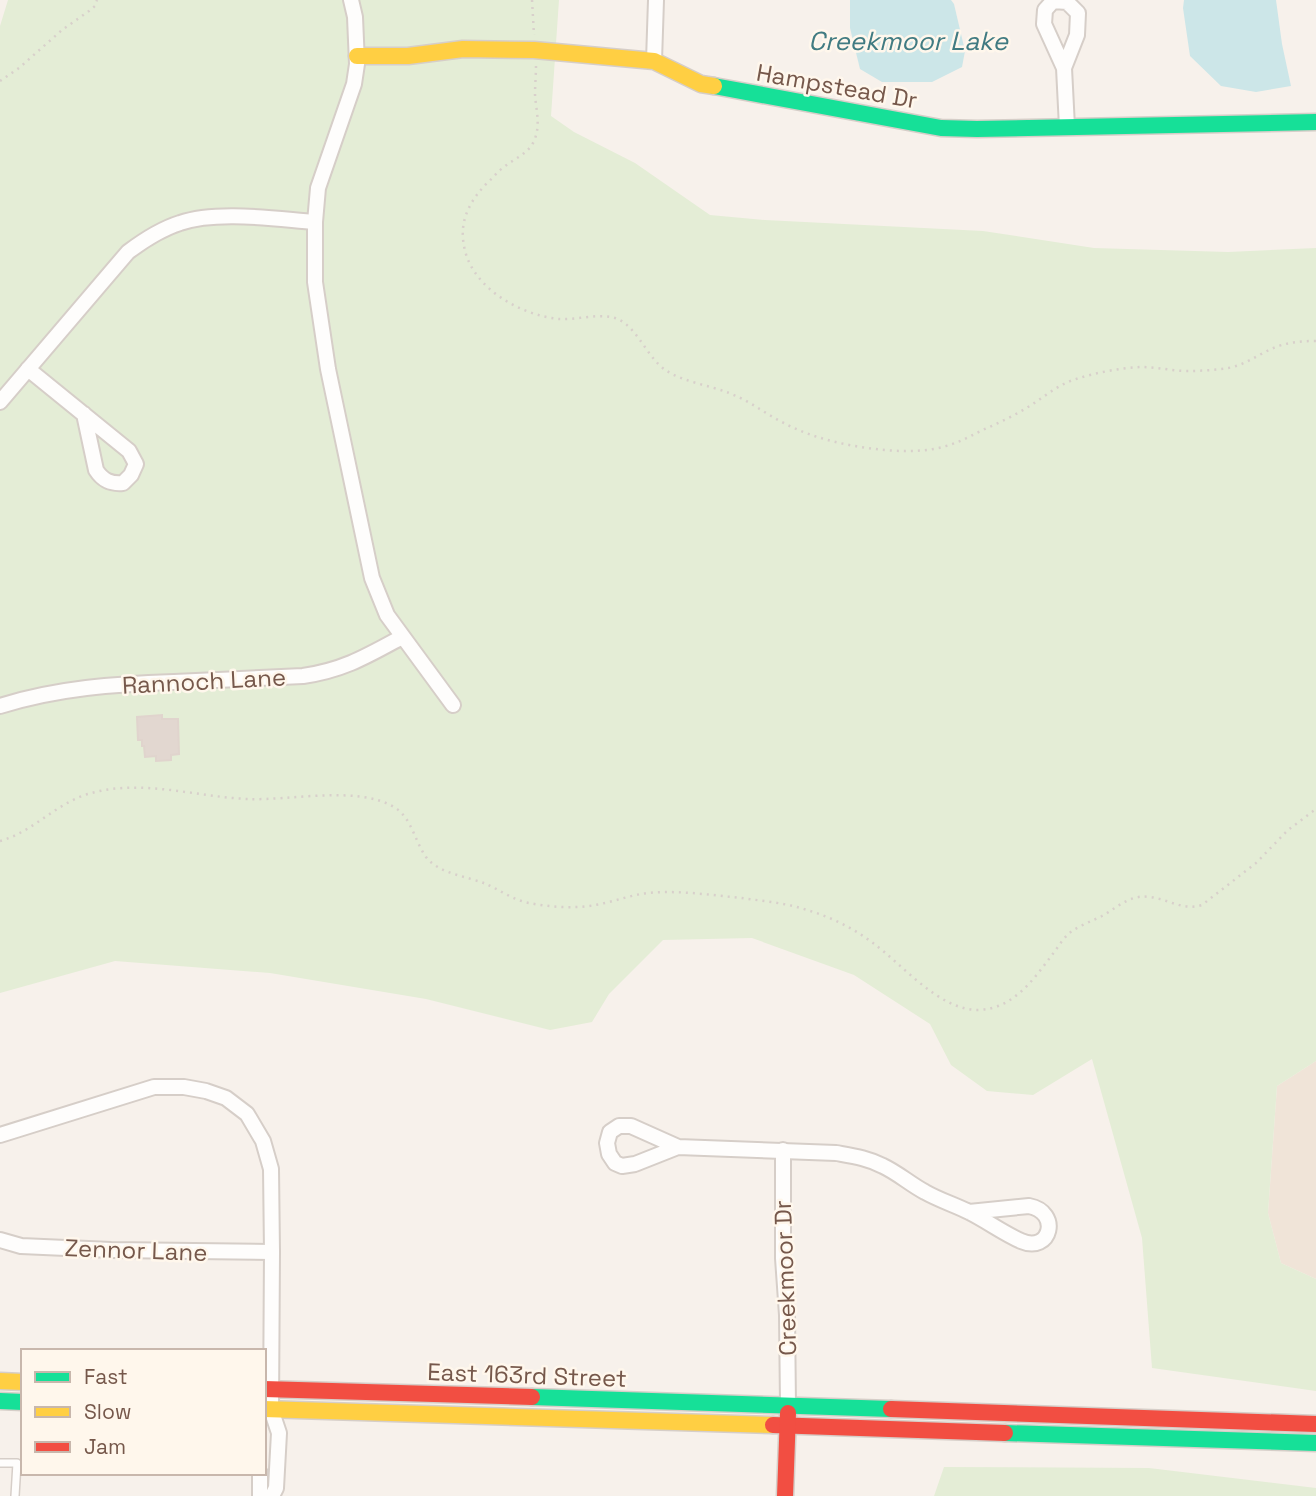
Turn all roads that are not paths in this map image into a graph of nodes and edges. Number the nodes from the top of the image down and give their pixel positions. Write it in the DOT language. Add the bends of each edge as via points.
graph roads {
  1 [pos="351,0"];
  2 [pos="656,0"];
  3 [pos="358,56"];
  4 [pos="654,61"];
  5 [pos="1064,68"];
  6 [pos="1316,122"];
  7 [pos="1067,127"];
  8 [pos="315,222"];
  9 [pos="28,369"];
  10 [pos="0,402"];
  11 [pos="84,414"];
  12 [pos="402,637"];
  13 [pos="453,705"];
  14 [pos="0,706"];
  15 [pos="0,1135"];
  16 [pos="678,1147"];
  17 [pos="783,1150"];
  18 [pos="969,1212"];
  19 [pos="0,1240"];
  20 [pos="272,1252"];
  21 [pos="0,1381"];
  22 [pos="21,1382"];
  23 [pos="267,1389"];
  24 [pos="0,1401"];
  25 [pos="21,1402"];
  26 [pos="788,1405"];
  27 [pos="268,1409"];
  28 [pos="1316,1424"];
  29 [pos="787,1426"];
  30 [pos="1316,1443"];
  31 [pos="0,1463"];
  32 [pos="260,1475"];
  33 [pos="15,1496"];
  34 [pos="260,1496"];
  35 [pos="272,1496"];
  36 [pos="785,1496"];
  1 -- 3 [label="street"];
  2 -- 4 [label="street"];
  3 -- 4 [label="street, Hampstead Dr" via="534,50"];
  3 -- 8 [label="street" via="354,84 318,188"];
  4 -- 7 [label="street, Hampstead Dr" via="701,84 941,128"];
  5 -- 7 [label="street"];
  6 -- 7 [label="street, Hampstead Dr"];
  8 -- 9 [label="street" via="198,219 144,239 128,251"];
  8 -- 12 [label="street" via="315,282 328,369 364,544 387,615"];
  9 -- 10 [label="street"];
  9 -- 11 [label="street"];
  11 -- 11 [label="street" via="96,470 111,484 123,483 136,464 129,451"];
  12 -- 13 [label="street"];
  12 -- 14 [label="street, Rannoch Lane" via="354,663 322,673 86,687"];
  15 -- 20 [label="street" via="154,1087 184,1087 226,1098 247,1115 271,1169"];
  16 -- 17 [label="street"];
  17 -- 18 [label="street" via="860,1157"];
  17 -- 26 [label="street, Creekmoor Dr"];
  18 -- 18 [label="street" via="1030,1245 1046,1238 1049,1229 1044,1212 1037,1207"];
  19 -- 20 [label="street, Zennor Lane" via="21,1246"];
  20 -- 23 [label="street"];
  21 -- 22 [label="street"];
  23 -- 26 [label="street, East 163rd Street"];
  23 -- 27 [label="street"];
  24 -- 25 [label="street"];
  26 -- 28 [label="street, East 163rd Street"];
  26 -- 29 [label="street"];
  27 -- 29 [label="street, East 163rd Street"];
  27 -- 35 [label="street" via="279,1433"];
  29 -- 30 [label="street, East 163rd Street"];
  29 -- 36 [label="street"];
  31 -- 33 [label="lane" via="17,1463"];
  32 -- 34 [label="street"];
}
